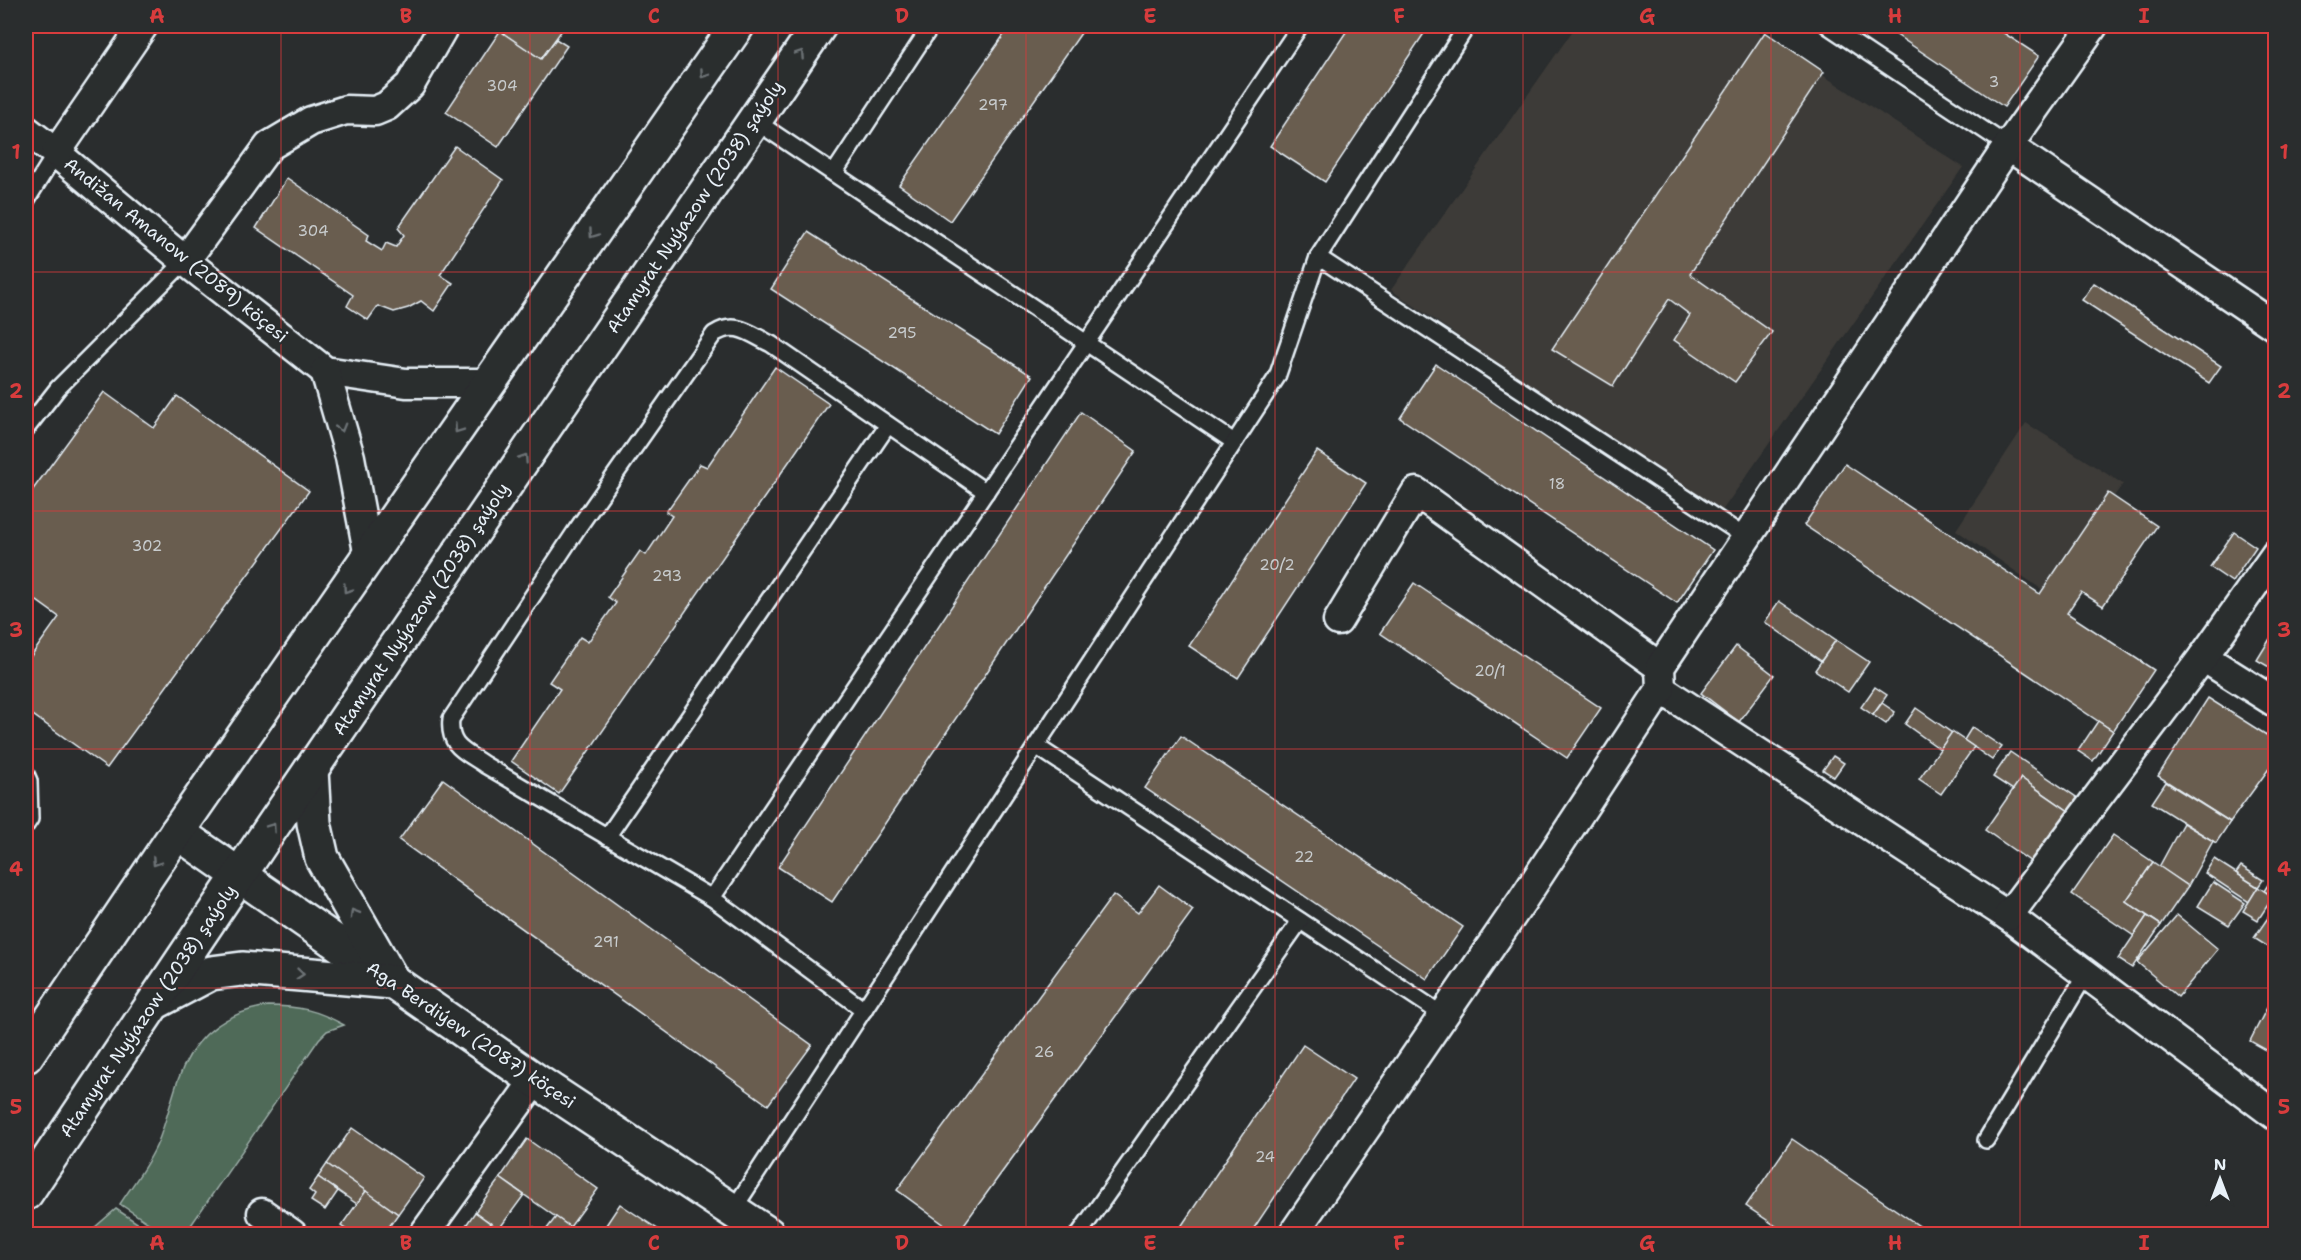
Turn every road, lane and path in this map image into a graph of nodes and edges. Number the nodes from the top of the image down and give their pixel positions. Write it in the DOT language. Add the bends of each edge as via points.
graph roads {
  1 [pos="143,26"];
  2 [pos="444,26"];
  3 [pos="737,26"];
  4 [pos="819,26"];
  5 [pos="931,26"];
  6 [pos="1300,26"];
  7 [pos="1467,26"];
  8 [pos="1828,26"];
  9 [pos="2092,26"];
  10 [pos="754,120"];
  11 [pos="26,130"];
  12 [pos="2008,146"];
  13 [pos="56,153"];
  14 [pos="834,173"];
  15 [pos="26,201"];
  16 [pos="1318,257"];
  17 [pos="185,261"];
  18 [pos="2276,327"];
  19 [pos="1086,343"];
  20 [pos="325,371"];
  21 [pos="489,383"];
  22 [pos="888,425"];
  23 [pos="26,429"];
  24 [pos="1234,442"];
  25 [pos="986,492"];
  26 [pos="1746,538"];
  27 [pos="2276,554"];
  28 [pos="369,557"];
  29 [pos="1338,621"];
  30 [pos="2203,657"];
  31 [pos="1660,678"];
  32 [pos="2276,703"];
  33 [pos="1036,746"];
  34 [pos="311,770"];
  35 [pos="26,774"];
  36 [pos="26,825"];
  37 [pos="177,832"];
  38 [pos="608,837"];
  39 [pos="239,875"];
  40 [pos="712,898"];
  41 [pos="2008,916"];
  42 [pos="1300,921"];
  43 [pos="2086,974"];
  44 [pos="393,982"];
  45 [pos="154,1003"];
  46 [pos="864,1010"];
  47 [pos="1443,1015"];
  48 [pos="26,1056"];
  49 [pos="535,1080"];
  50 [pos="2276,1116"];
  51 [pos="1986,1140"];
  52 [pos="26,1193"];
  53 [pos="732,1210"];
  54 [pos="262,1213"];
  55 [pos="292,1234"];
  56 [pos="424,1234"];
  57 [pos="768,1234"];
  58 [pos="1079,1234"];
  59 [pos="1293,1234"];
  1 -- 13 [label="street"];
  2 -- 17 [label="street" via="410,85 387,106 375,111 346,110 311,121 269,146"];
  3 -- 21 [label="main road, one-way"];
  10 -- 4 [label="main road, Atamyrat Nyýazow (2038) şaýoly, one-way"];
  5 -- 14 [label="lane"];
  6 -- 19 [label="lane"];
  7 -- 16 [label="lane"];
  8 -- 12 [label="lane"];
  9 -- 12 [label="street"];
  10 -- 14 [label="lane"];
  34 -- 10 [label="main road, Atamyrat Nyýazow (2038) şaýoly, one-way"];
  11 -- 13 [label="street, Andižan Amanow (2089) köçesi"];
  12 -- 18 [label="street"];
  12 -- 26 [label="street"];
  13 -- 15 [label="lane"];
  13 -- 17 [label="street, Andižan Amanow (2089) köçesi"];
  14 -- 19 [label="lane"];
  16 -- 24 [label="lane" via="1277,377"];
  16 -- 26 [label="lane"];
  17 -- 20 [label="street, Andižan Amanow (2089) köçesi"];
  17 -- 23 [label="lane" via="58,388"];
  19 -- 24 [label="lane"];
  19 -- 25 [label="lane"];
  20 -- 21 [label="street, Andižan Amanow (2089) köçesi" via="406,383"];
  20 -- 28 [label="street, one-way" via="350,457"];
  21 -- 28 [label="main road, one-way"];
  22 -- 25 [label="lane"];
  22 -- 38 [label="lane"];
  22 -- 38 [label="lane" via="771,344 735,326 723,328 714,334 577,529 464,698 450,731 458,746 476,759"];
  24 -- 33 [label="lane"];
  25 -- 40 [label="lane"];
  26 -- 31 [label="street"];
  27 -- 30 [label="street"];
  28 -- 37 [label="main road, one-way"];
  29 -- 31 [label="street" via="1416,492"];
  30 -- 32 [label="street"];
  30 -- 41 [label="street"];
  31 -- 41 [label="street"];
  31 -- 47 [label="street" via="1522,901"];
  33 -- 42 [label="lane"];
  33 -- 46 [label="lane"];
  39 -- 34 [label="main road, Atamyrat Nyýazow (2038) şaýoly, one-way"];
  44 -- 34 [label="main road, one-way" via="322,858 314,823"];
  35 -- 36 [label="lane" via="30,819"];
  37 -- 39 [label="main road, Aga Berdiýew (2087) köçesi"];
  37 -- 48 [label="main road, one-way"];
  38 -- 40 [label="lane"];
  39 -- 44 [label="main road, Aga Berdiýew (2087) köçesi"];
  39 -- 45 [label="main road, Atamyrat Nyýazow (2038) şaýoly"];
  40 -- 46 [label="lane"];
  41 -- 43 [label="street"];
  42 -- 47 [label="lane"];
  42 -- 58 [label="lane"];
  43 -- 50 [label="street"];
  43 -- 51 [label="lane"];
  45 -- 44 [label="main road, one-way" via="211,972 242,969"];
  44 -- 49 [label="main road, Aga Berdiýew (2087) köçesi"];
  45 -- 52 [label="main road, Atamyrat Nyýazow (2038) şaýoly"];
  46 -- 53 [label="lane"];
  47 -- 59 [label="street"];
  49 -- 53 [label="main road, Aga Berdiýew (2087) köçesi"];
  49 -- 56 [label="street"];
  53 -- 57 [label="main road, Aga Berdiýew (2087) köçesi"];
  54 -- 55 [label="street"];
}
